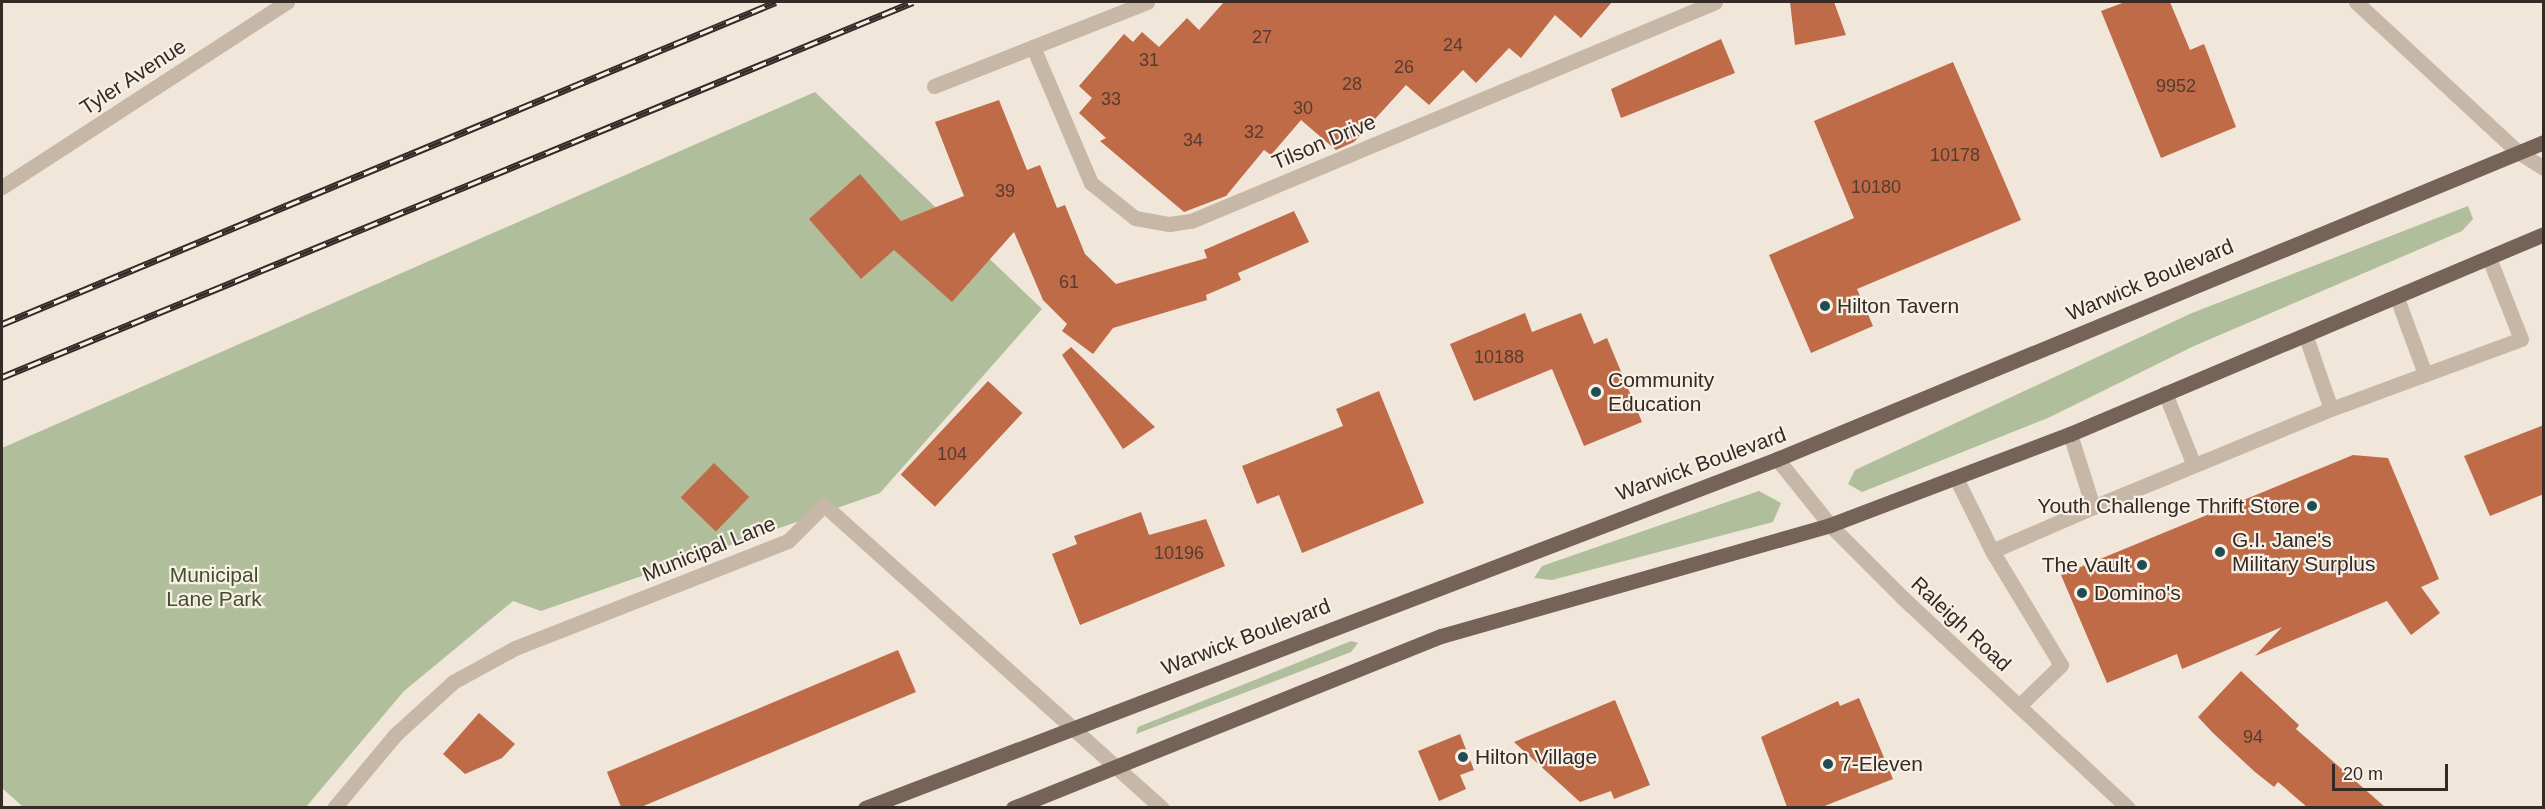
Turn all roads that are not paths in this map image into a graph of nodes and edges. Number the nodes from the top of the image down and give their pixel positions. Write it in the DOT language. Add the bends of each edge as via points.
graph roads {
  1 [pos="287,2"];
  2 [pos="1147,2"];
  3 [pos="1715,2"];
  4 [pos="2356,2"];
  5 [pos="1033,47"];
  6 [pos="934,86"];
  7 [pos="2544,141"];
  8 [pos="2518,152"];
  9 [pos="2544,168"];
  10 [pos="2,187"];
  11 [pos="2544,234"];
  12 [pos="2489,258"];
  13 [pos="2397,298"];
  14 [pos="2306,337"];
  15 [pos="2426,374"];
  16 [pos="2165,393"];
  17 [pos="2331,409"];
  18 [pos="2070,434"];
  19 [pos="1776,459"];
  20 [pos="2193,463"];
  21 [pos="1956,478"];
  22 [pos="2093,507"];
  23 [pos="1830,525"];
  24 [pos="1992,551"];
  25 [pos="2019,706"];
  26 [pos="1074,728"];
  27 [pos="1115,765"];
  28 [pos="334,807"];
  29 [pos="865,807"];
  30 [pos="1013,807"];
  31 [pos="1162,807"];
  32 [pos="2128,807"];
  1 -- 10 [label="street, Tyler Avenue"];
  2 -- 5 [label="street"];
  3 -- 5 [label="street, Tilson Drive" via="1191,221 1168,224 1135,218 1106,201 1091,183"];
  4 -- 8 [label="street"];
  5 -- 6 [label="street"];
  7 -- 8 [label="main road, Warwick Boulevard"];
  8 -- 9 [label="street"];
  8 -- 19 [label="main road, Warwick Boulevard"];
  11 -- 12 [label="main road"];
  12 -- 13 [label="main road"];
  12 -- 15 [label="street" via="2521,339"];
  13 -- 14 [label="main road"];
  13 -- 15 [label="street"];
  14 -- 16 [label="main road"];
  14 -- 17 [label="street"];
  15 -- 17 [label="street"];
  16 -- 18 [label="main road"];
  16 -- 20 [label="street"];
  17 -- 20 [label="street"];
  18 -- 21 [label="main road"];
  18 -- 22 [label="street"];
  19 -- 23 [label="street, Raleigh Road"];
  19 -- 26 [label="main road, Warwick Boulevard"];
  20 -- 22 [label="street"];
  21 -- 23 [label="main road"];
  21 -- 24 [label="street"];
  22 -- 24 [label="street"];
  23 -- 25 [label="street, Raleigh Road"];
  23 -- 27 [label="main road" via="1441,636"];
  24 -- 25 [label="street" via="2061,665"];
  25 -- 32 [label="street, Raleigh Road"];
  26 -- 27 [label="street"];
  26 -- 28 [label="street, Municipal Lane" via="824,505 788,541 515,648 453,682 395,735"];
  26 -- 29 [label="main road, Warwick Boulevard"];
  27 -- 30 [label="main road"];
  27 -- 31 [label="street"];
}
